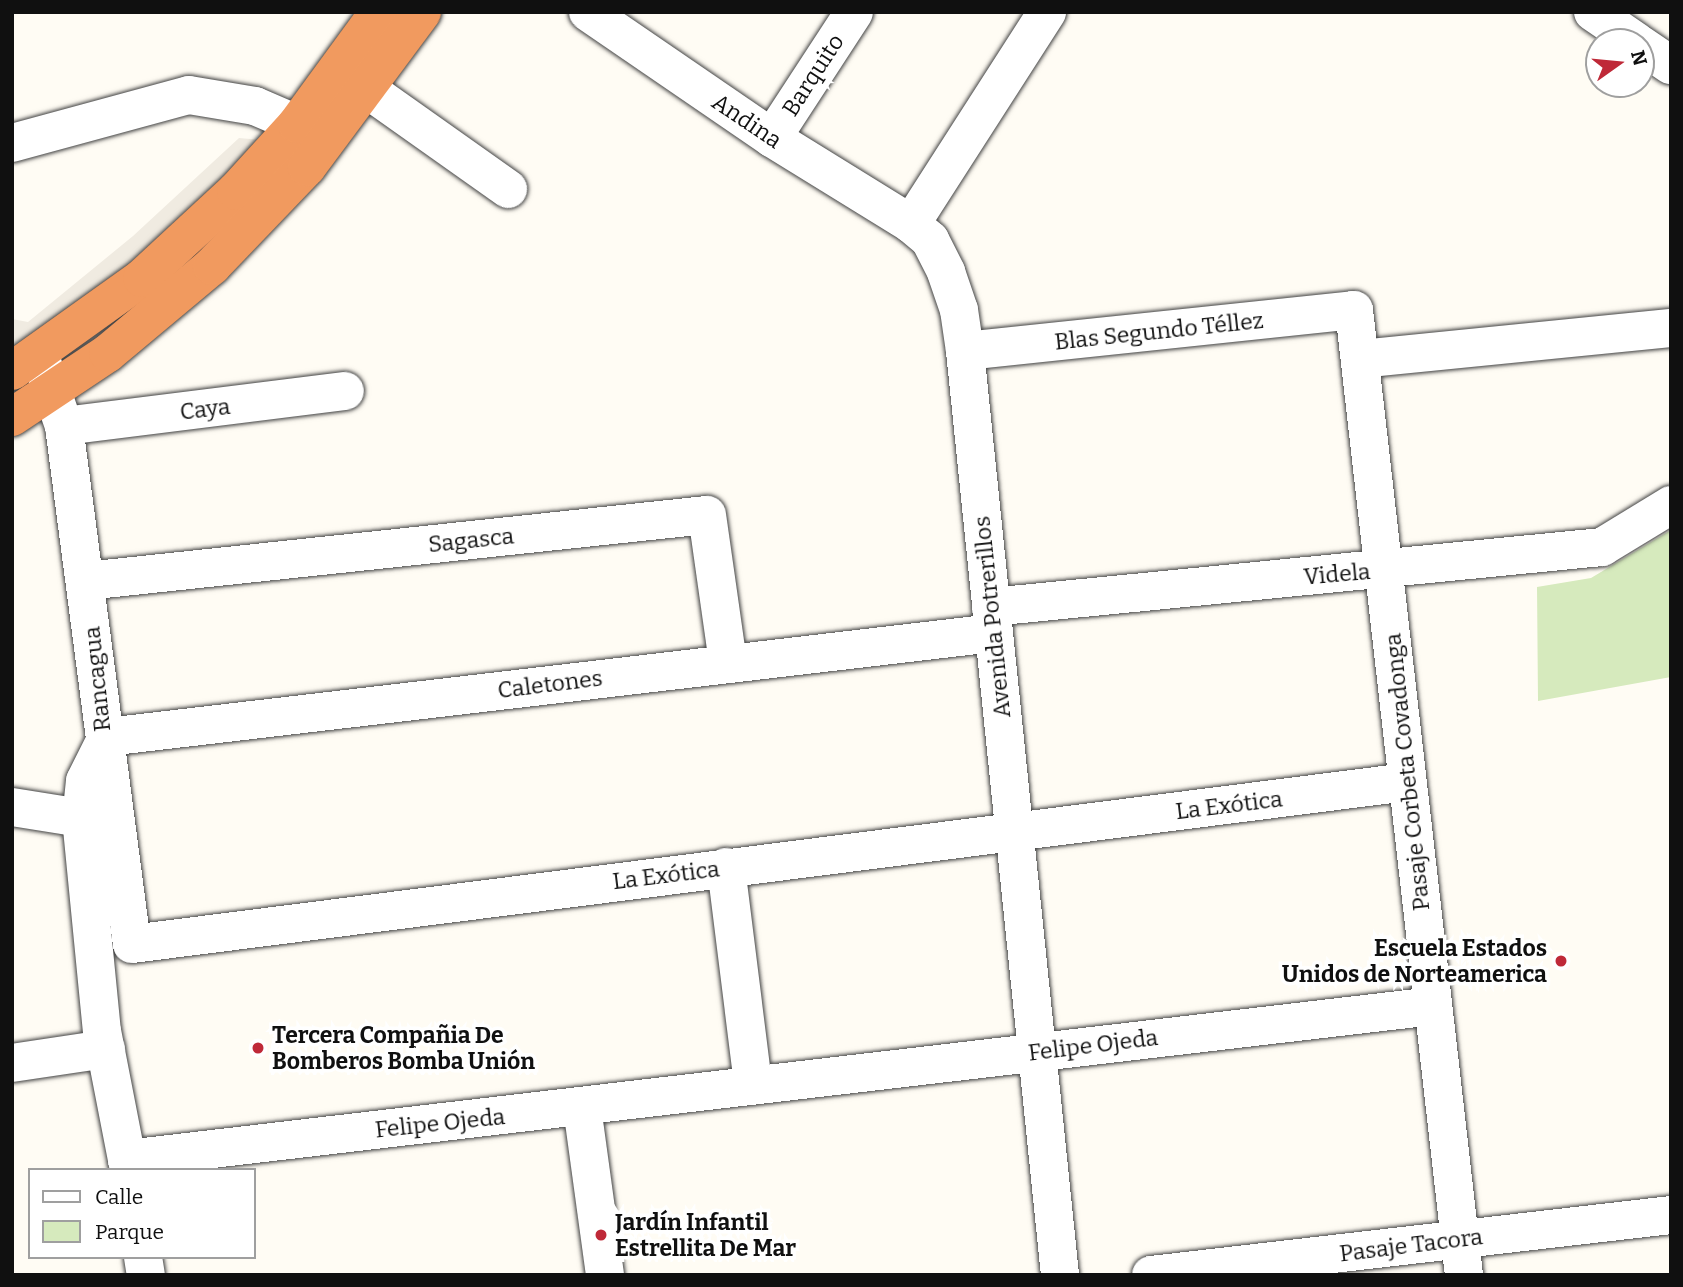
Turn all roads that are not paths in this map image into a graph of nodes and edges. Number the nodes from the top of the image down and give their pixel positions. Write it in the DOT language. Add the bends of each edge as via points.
graph roads {
  1 [pos="379,12"];
  2 [pos="422,12"];
  3 [pos="588,12"];
  4 [pos="854,12"];
  5 [pos="1047,12"];
  6 [pos="1593,12"];
  7 [pos="636,26"];
  8 [pos="1617,28"];
  9 [pos="1655,54"];
  10 [pos="1671,65"];
  11 [pos="354,80"];
  12 [pos="298,124"];
  13 [pos="772,138"];
  14 [pos="12,143"];
  15 [pos="508,189"];
  16 [pos="911,224"];
  17 [pos="1354,310"];
  18 [pos="1671,328"];
  19 [pos="965,351"];
  20 [pos="1360,359"];
  21 [pos="26,362"];
  22 [pos="345,391"];
  23 [pos="58,409"];
  24 [pos="12,417"];
  25 [pos="1671,505"];
  26 [pos="1384,569"];
  27 [pos="86,581"];
  28 [pos="993,620"];
  29 [pos="728,663"];
  30 [pos="107,737"];
  31 [pos="1408,782"];
  32 [pos="12,807"];
  33 [pos="81,818"];
  34 [pos="1014,832"];
  35 [pos="726,867"];
  36 [pos="1433,1006"];
  37 [pos="106,1049"];
  38 [pos="1037,1051"];
  39 [pos="12,1063"];
  40 [pos="754,1086"];
  41 [pos="582,1107"];
  42 [pos="128,1164"];
  43 [pos="1671,1215"];
  44 [pos="1462,1257"];
  45 [pos="604,1275"];
  46 [pos="1060,1275"];
  47 [pos="1151,1275"];
  1 -- 11 [label="highway"];
  2 -- 11 [label="highway"];
  3 -- 7 [label="street, Andina"];
  4 -- 13 [label="street, Barquito"];
  5 -- 16 [label="street"];
  6 -- 8 [label="street"];
  7 -- 13 [label="street, Andina"];
  9 -- 10 [label="street"];
  11 -- 12 [label="highway"];
  11 -- 15 [label="street"];
  11 -- 23 [label="highway" via="307,167 212,266"];
  12 -- 14 [label="street" via="255,106 188,95"];
  12 -- 21 [label="highway" via="190,236 92,317"];
  13 -- 16 [label="street, Andina"];
  16 -- 19 [label="street, Avenida Potrerillos" via="930,240 946,272 959,310"];
  17 -- 19 [label="street, Blas Segundo Téllez"];
  17 -- 20 [label="street, Pasaje Corbeta Covadonga"];
  18 -- 20 [label="street"];
  19 -- 28 [label="street, Avenida Potrerillos"];
  20 -- 26 [label="street, Pasaje Corbeta Covadonga"];
  21 -- 23 [label="street, Rancagua"];
  22 -- 23 [label="street, Caya"];
  23 -- 24 [label="highway"];
  23 -- 27 [label="street, Rancagua"];
  25 -- 26 [label="street, Videla" via="1602,548"];
  26 -- 28 [label="street, Videla"];
  26 -- 31 [label="street, Pasaje Corbeta Covadonga"];
  27 -- 29 [label="street, Sagasca" via="707,515"];
  27 -- 30 [label="street, Rancagua"];
  28 -- 29 [label="street, Caletones"];
  28 -- 34 [label="street, Avenida Potrerillos"];
  29 -- 30 [label="street, Caletones"];
  30 -- 33 [label="street, Rancagua" via="85,780"];
  30 -- 35 [label="street, La Exótica" via="132,944"];
  31 -- 34 [label="street, La Exótica"];
  31 -- 36 [label="street, Pasaje Corbeta Covadonga"];
  32 -- 33 [label="street"];
  33 -- 37 [label="street, Rancagua" via="89,931"];
  34 -- 35 [label="street, La Exótica"];
  34 -- 38 [label="street, Avenida Potrerillos"];
  35 -- 40 [label="street"];
  36 -- 38 [label="street, Felipe Ojeda"];
  36 -- 44 [label="street, Pasaje Corbeta Covadonga"];
  37 -- 39 [label="street"];
  37 -- 42 [label="street, Rancagua"];
  38 -- 40 [label="street, Felipe Ojeda"];
  38 -- 46 [label="street, Avenida Potrerillos"];
  40 -- 41 [label="street, Felipe Ojeda"];
  41 -- 42 [label="street, Felipe Ojeda"];
  41 -- 45 [label="street"];
  43 -- 44 [label="street, Pasaje Tacora"];
  44 -- 47 [label="street, Pasaje Tacora"];
}
